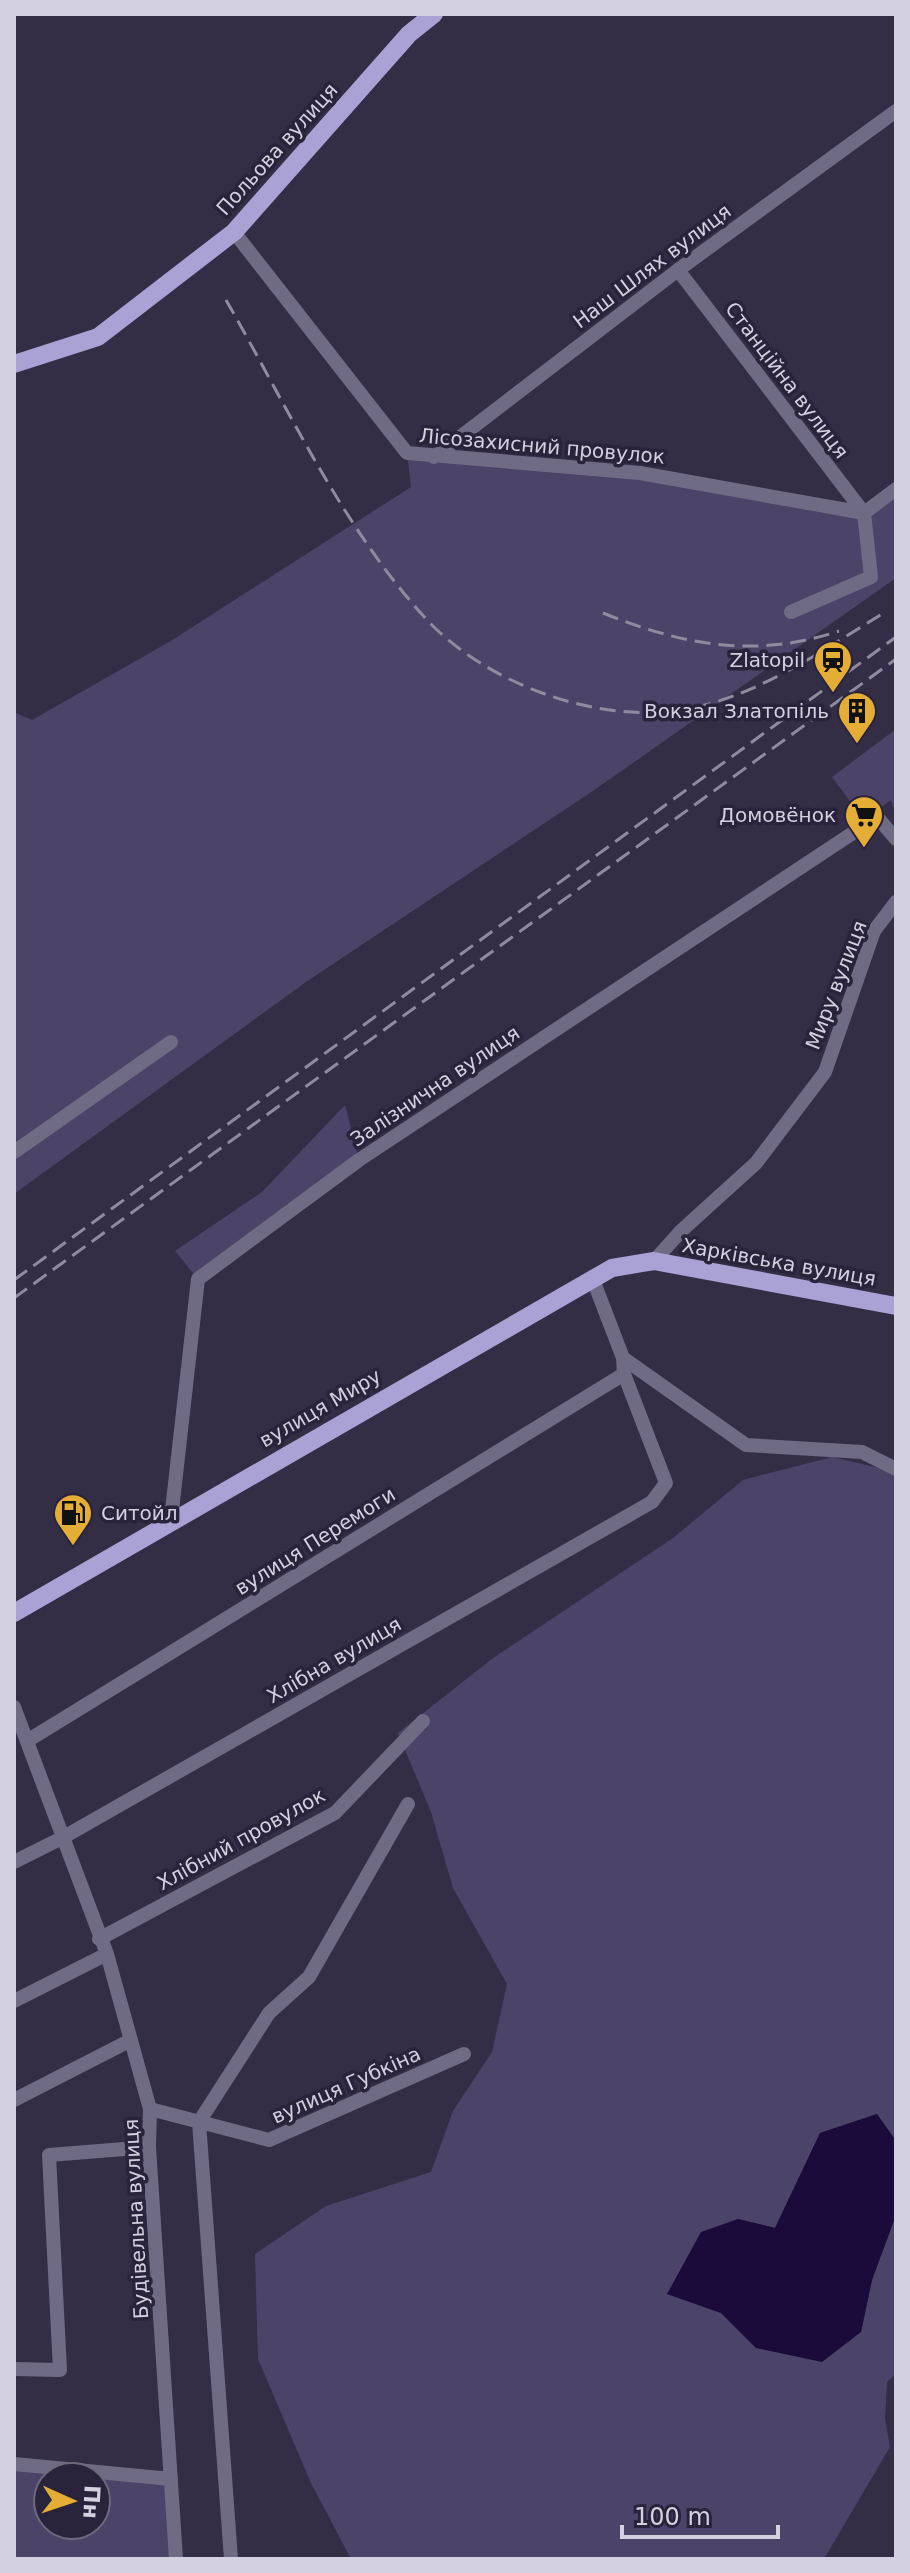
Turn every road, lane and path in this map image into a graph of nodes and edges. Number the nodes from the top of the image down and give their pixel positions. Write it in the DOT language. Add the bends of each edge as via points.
graph roads {
  1 [pos="434,14"];
  2 [pos="896,111"];
  3 [pos="234,232"];
  4 [pos="678,270"];
  5 [pos="14,364"];
  6 [pos="434,457"];
  7 [pos="896,489"];
  8 [pos="864,513"];
  9 [pos="791,612"];
  10 [pos="896,839"];
  11 [pos="896,902"];
  12 [pos="171,1042"];
  13 [pos="14,1152"];
  14 [pos="654,1261"];
  15 [pos="592,1277"];
  16 [pos="896,1306"];
  17 [pos="623,1358"];
  18 [pos="624,1374"];
  19 [pos="896,1469"];
  20 [pos="171,1519"];
  21 [pos="14,1613"];
  22 [pos="14,1707"];
  23 [pos="423,1721"];
  24 [pos="27,1741"];
  25 [pos="408,1804"];
  26 [pos="62,1838"];
  27 [pos="14,1862"];
  28 [pos="99,1939"];
  29 [pos="107,1954"];
  30 [pos="14,2001"];
  31 [pos="131,2040"];
  32 [pos="464,2054"];
  33 [pos="14,2100"];
  34 [pos="150,2109"];
  35 [pos="199,2122"];
  36 [pos="149,2147"];
  37 [pos="14,2369"];
  38 [pos="14,2464"];
  39 [pos="171,2479"];
  40 [pos="176,2559"];
  41 [pos="231,2559"];
  1 -- 3 [label="main road, Польова вулиця" via="409,34"];
  2 -- 4 [label="street, Наш Шлях вулиця"];
  3 -- 5 [label="main road, Польова вулиця" via="98,337"];
  3 -- 6 [label="street, Лісозахисний провулок" via="407,453"];
  4 -- 6 [label="street, Наш Шлях вулиця"];
  4 -- 8 [label="street, Станційна вулиця"];
  6 -- 8 [label="street, Лісозахисний провулок" via="640,473"];
  7 -- 8 [label="street"];
  8 -- 9 [label="street" via="871,577"];
  10 -- 20 [label="street, Залізнична вулиця" via="877,817 359,1160 198,1279"];
  11 -- 14 [label="street, Миру вулиця" via="874,931 825,1072 756,1163"];
  12 -- 13 [label="street"];
  14 -- 15 [label="main road, вулиця Миру"];
  14 -- 16 [label="main road, Харківська вулиця"];
  15 -- 17 [label="street"];
  15 -- 20 [label="main road, вулиця Миру"];
  17 -- 18 [label="street"];
  17 -- 19 [label="street" via="746,1445 862,1452"];
  18 -- 24 [label="street, вулиця Перемоги"];
  18 -- 26 [label="street, Хлібна вулиця" via="666,1483 652,1502"];
  20 -- 21 [label="main road, вулиця Миру"];
  22 -- 24 [label="street, Будівельна вулиця"];
  23 -- 28 [label="street, Хлібний провулок" via="335,1813"];
  24 -- 26 [label="street, Будівельна вулиця"];
  25 -- 35 [label="street" via="309,1977 269,2013"];
  26 -- 27 [label="street, Хлібна вулиця"];
  26 -- 28 [label="street, Будівельна вулиця"];
  28 -- 29 [label="street, Будівельна вулиця"];
  29 -- 30 [label="street"];
  29 -- 31 [label="street, Будівельна вулиця"];
  31 -- 33 [label="street"];
  31 -- 34 [label="street, Будівельна вулиця"];
  32 -- 35 [label="street, вулиця Губкіна" via="269,2140"];
  34 -- 35 [label="street, вулиця Губкіна"];
  34 -- 36 [label="street, Будівельна вулиця"];
  35 -- 41 [label="street"];
  36 -- 37 [label="street" via="49,2155 60,2370"];
  36 -- 39 [label="street, Будівельна вулиця"];
  38 -- 39 [label="street"];
  39 -- 40 [label="street, Будівельна вулиця"];
}
